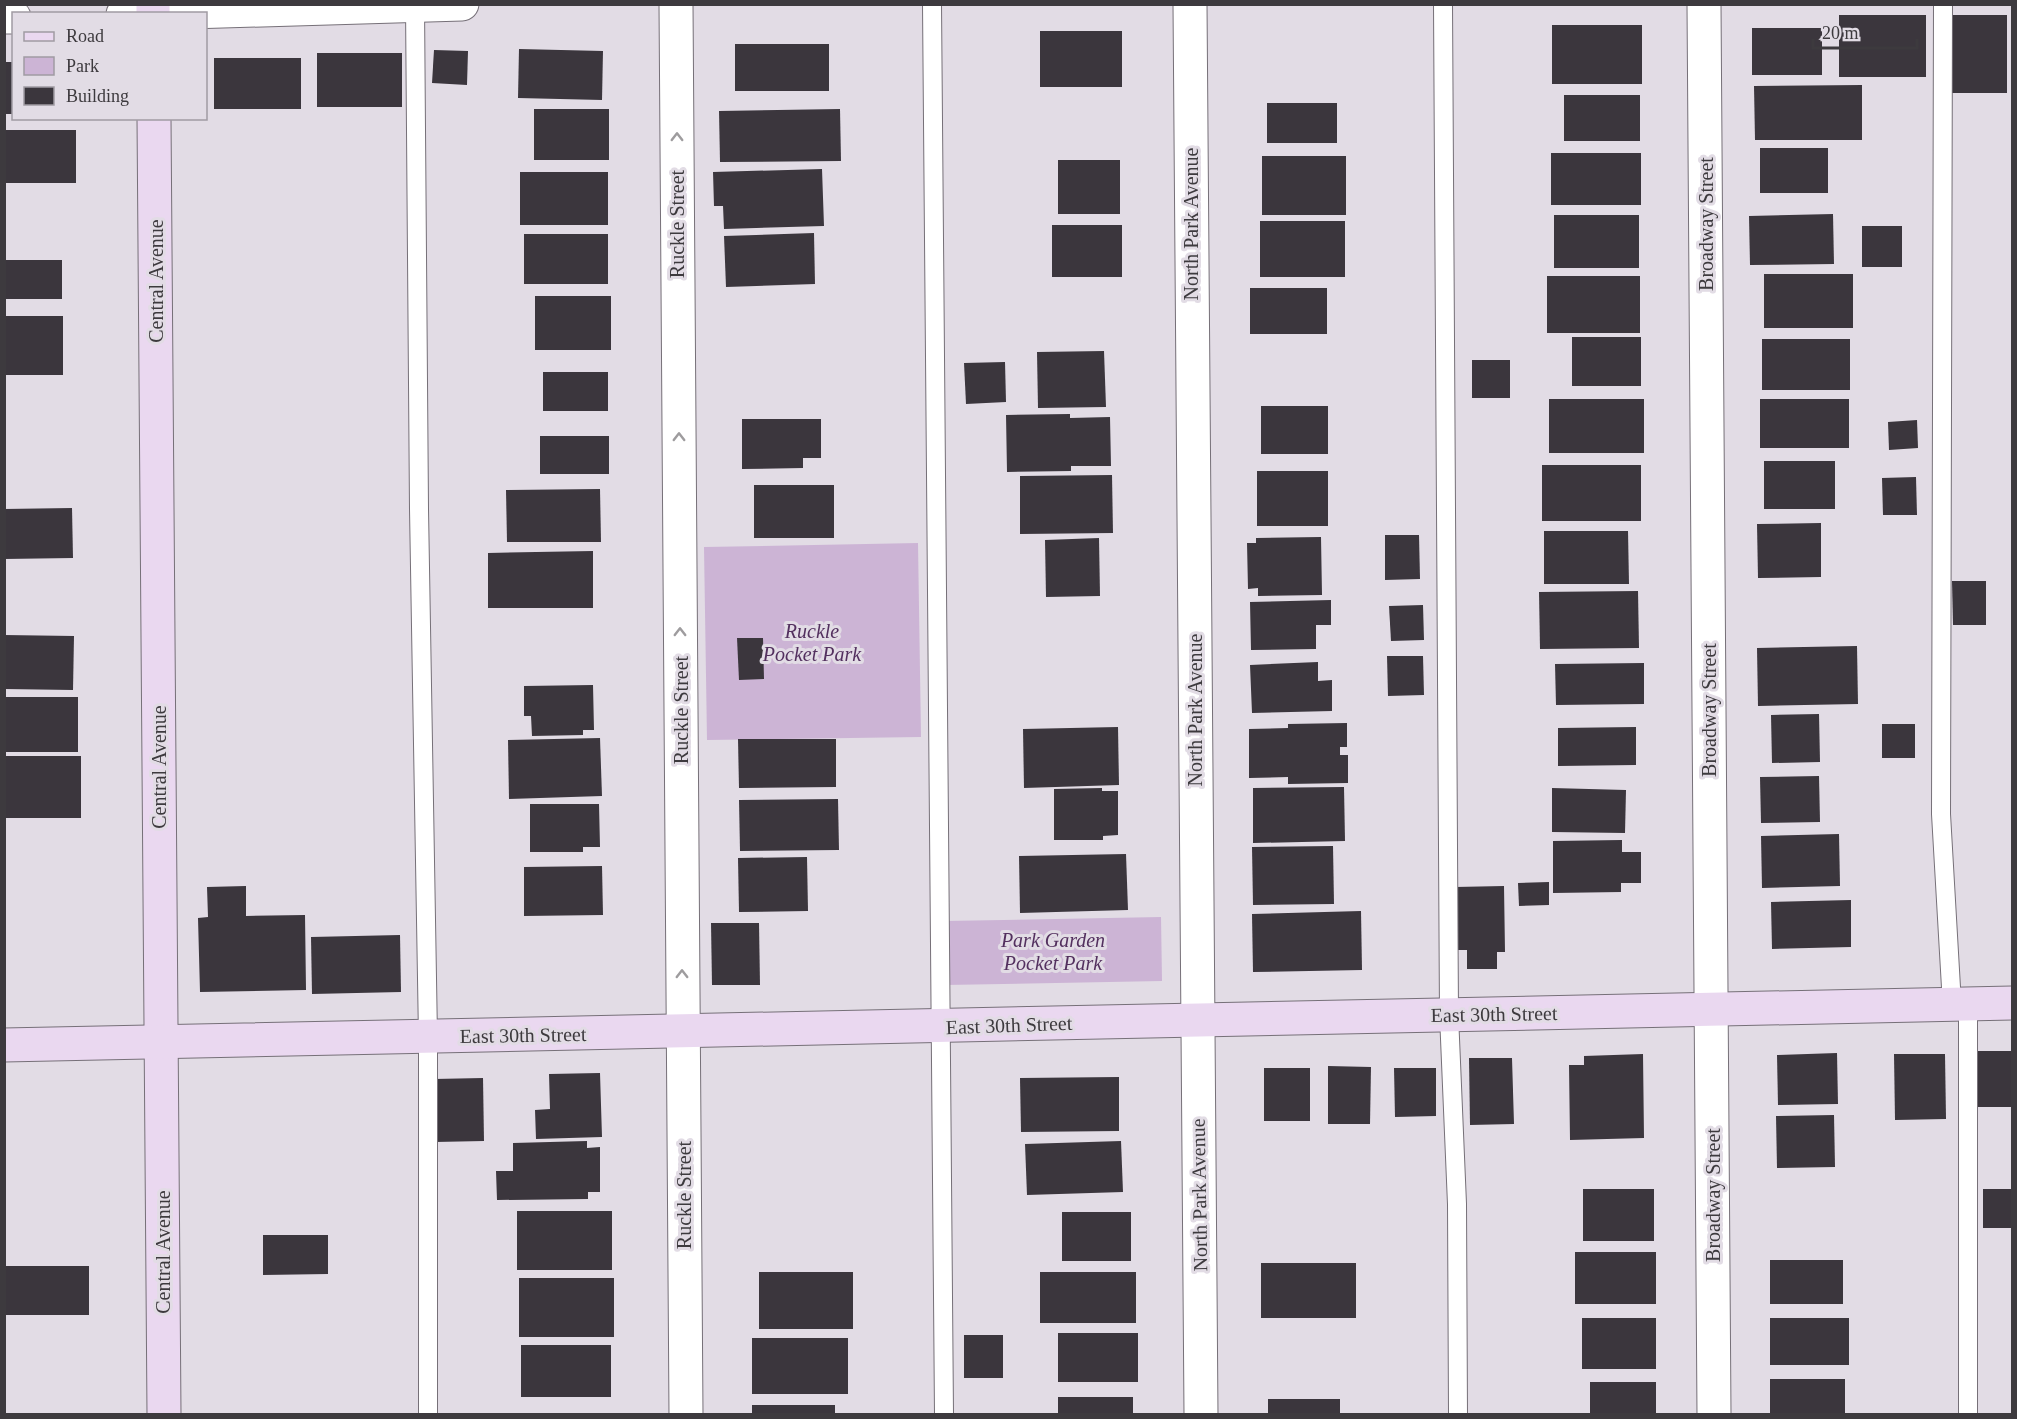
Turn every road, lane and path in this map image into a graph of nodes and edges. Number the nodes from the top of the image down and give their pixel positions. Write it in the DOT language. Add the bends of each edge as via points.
graph roads {
  1 [pos="462,4"];
  2 [pos="676,4"];
  3 [pos="932,4"];
  4 [pos="1190,4"];
  5 [pos="1443,4"];
  6 [pos="1704,4"];
  7 [pos="1943,4"];
  8 [pos="415,5"];
  9 [pos="146,11"];
  10 [pos="154,120"];
  11 [pos="2013,1003"];
  12 [pos="1960,1004"];
  13 [pos="1711,1009"];
  14 [pos="1449,1015"];
  15 [pos="1197,1020"];
  16 [pos="939,1027"];
  17 [pos="683,1032"];
  18 [pos="428,1037"];
  19 [pos="161,1041"];
  20 [pos="4,1045"];
  21 [pos="164,1414"];
  22 [pos="428,1414"];
  23 [pos="686,1414"];
  24 [pos="944,1414"];
  25 [pos="1201,1414"];
  26 [pos="1458,1414"];
  27 [pos="1714,1414"];
  28 [pos="1968,1414"];
  1 -- 8 [label="street"];
  17 -- 2 [label="street, Ruckle Street, one-way"];
  3 -- 16 [label="lane"];
  4 -- 15 [label="street, North Park Avenue"];
  5 -- 14 [label="lane"];
  6 -- 13 [label="street, Broadway Street"];
  7 -- 12 [label="lane" via="1941,814"];
  8 -- 9 [label="street"];
  8 -- 18 [label="lane"];
  10 -- 19 [label="main road, Central Avenue"];
  11 -- 12 [label="main road, East 30th Street"];
  12 -- 13 [label="main road, East 30th Street"];
  12 -- 28 [label="lane"];
  13 -- 14 [label="main road, East 30th Street"];
  13 -- 27 [label="street, Broadway Street"];
  14 -- 15 [label="main road, East 30th Street"];
  14 -- 26 [label="lane" via="1457,1204"];
  15 -- 16 [label="main road, East 30th Street"];
  15 -- 25 [label="street, North Park Avenue"];
  16 -- 17 [label="main road, East 30th Street"];
  16 -- 24 [label="lane"];
  17 -- 18 [label="main road, East 30th Street"];
  17 -- 23 [label="street, Ruckle Street"];
  18 -- 19 [label="main road, East 30th Street"];
  18 -- 22 [label="lane"];
  19 -- 20 [label="main road, East 30th Street"];
  19 -- 21 [label="main road, Central Avenue"];
}
